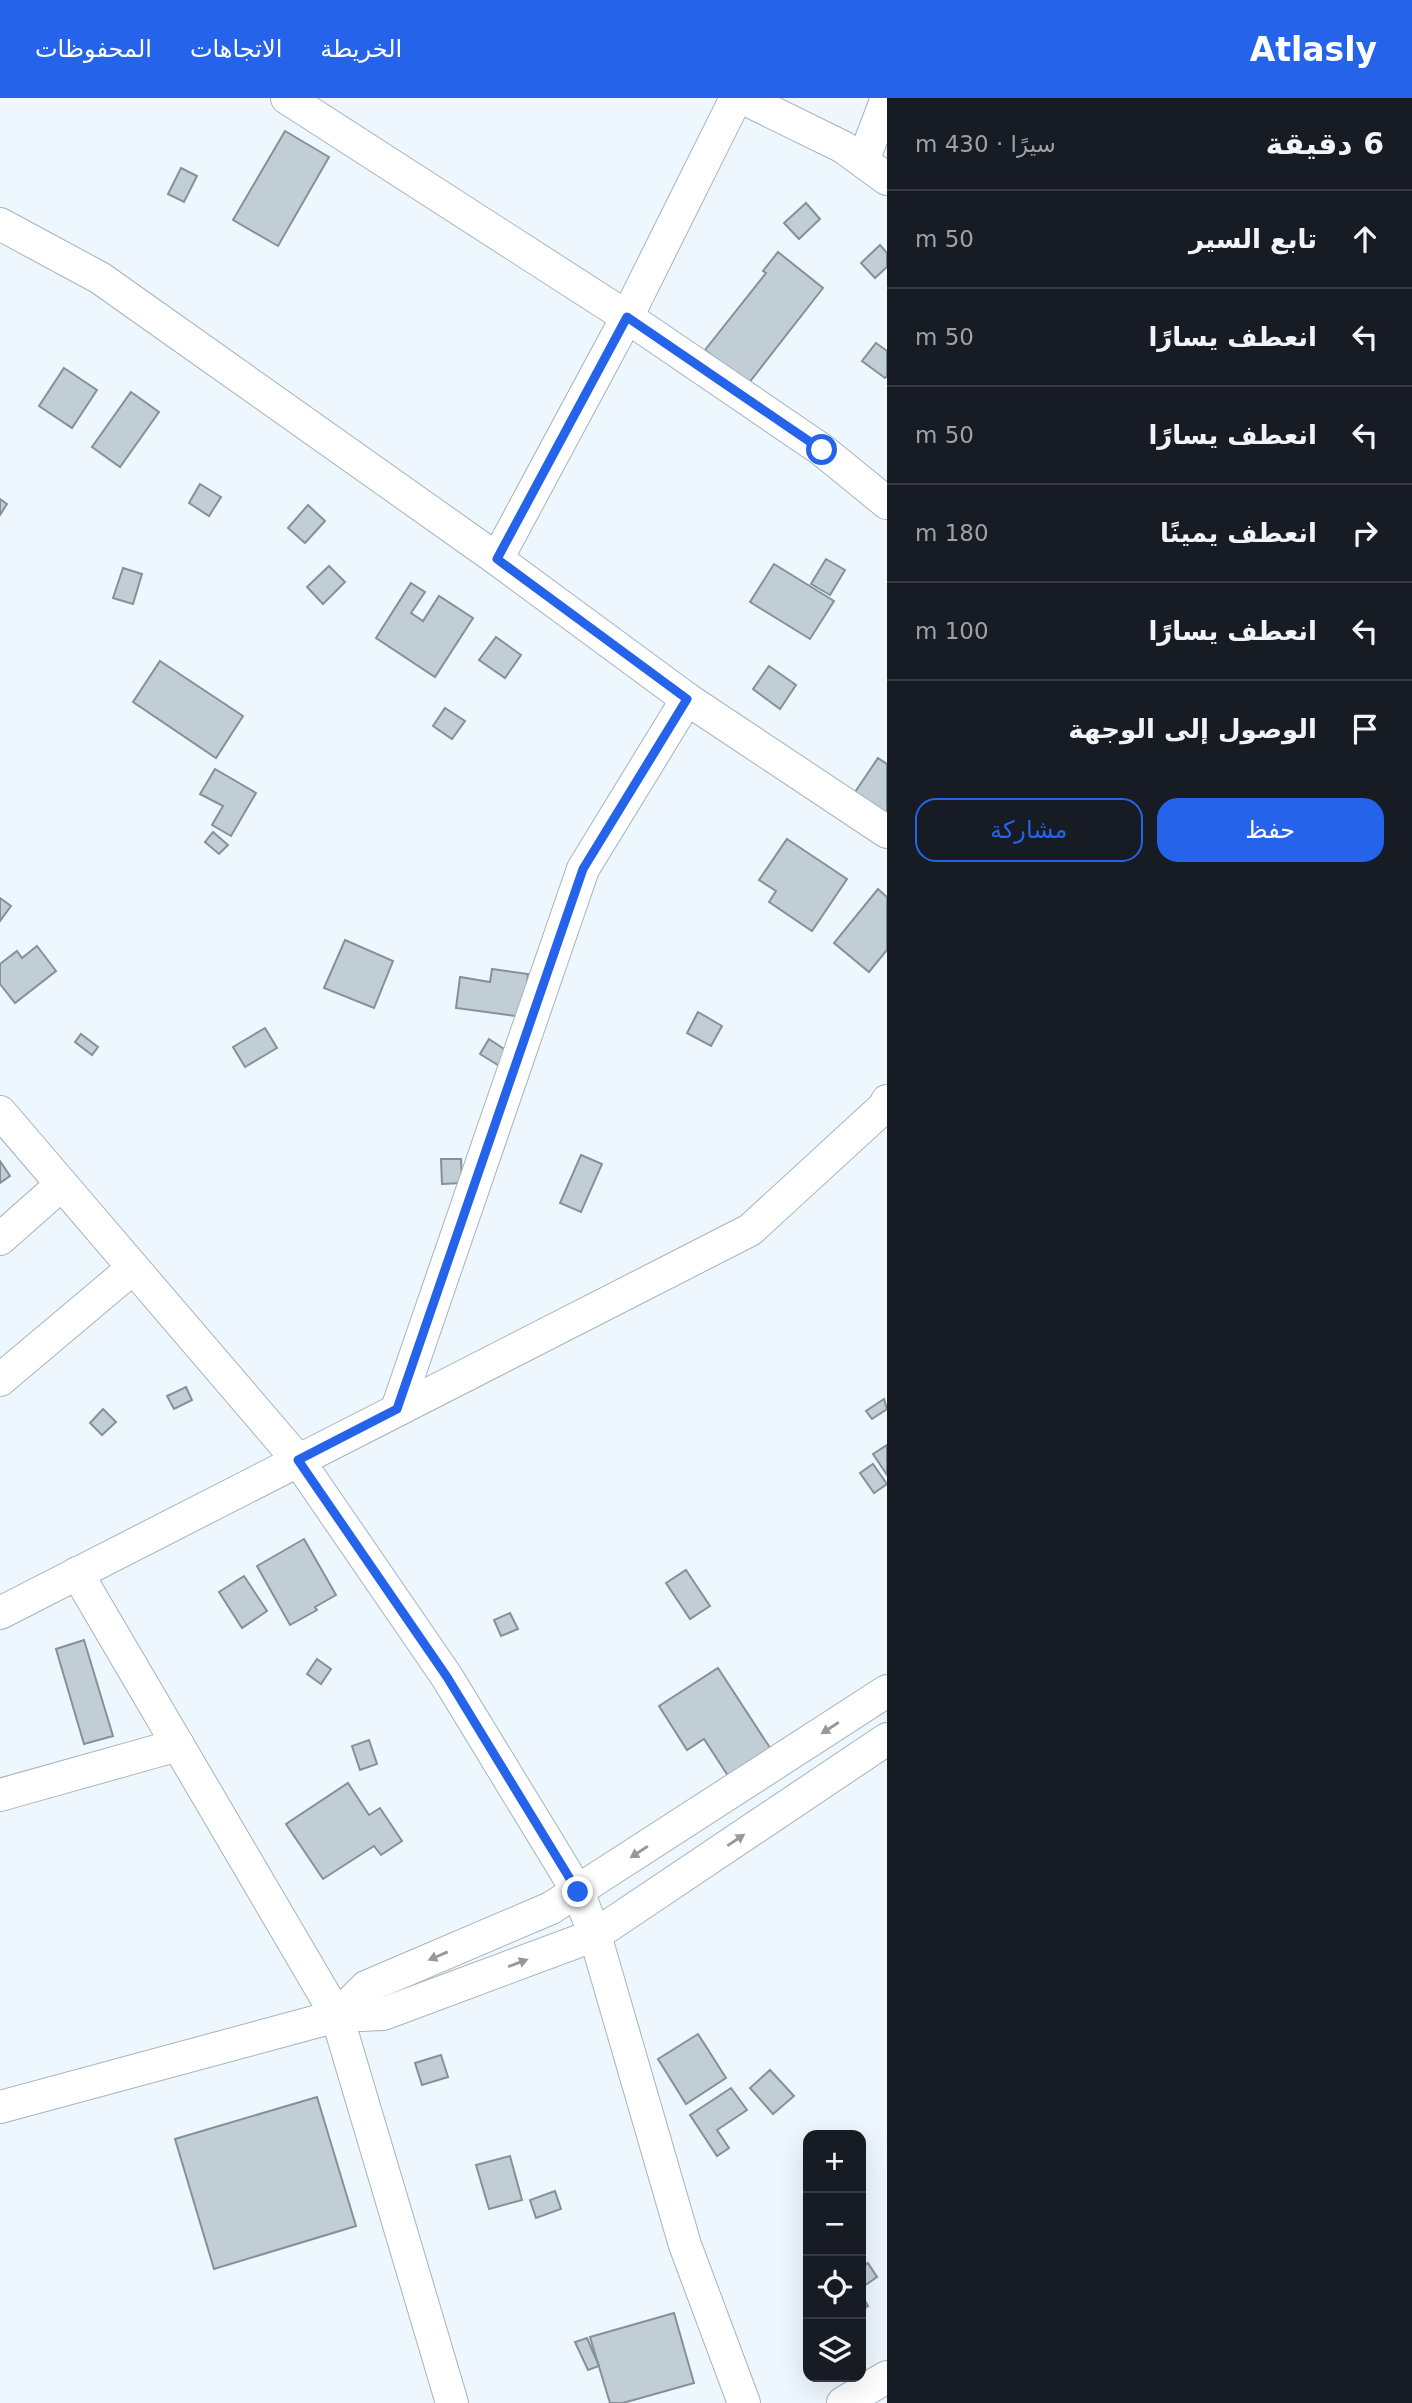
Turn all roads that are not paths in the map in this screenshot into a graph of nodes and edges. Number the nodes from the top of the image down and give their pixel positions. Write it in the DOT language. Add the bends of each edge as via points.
graph roads {
  1 [pos="287,98"];
  2 [pos="736,98"];
  3 [pos="743,98"];
  4 [pos="887,98"];
  5 [pos="875,170"];
  6 [pos="0,224"];
  7 [pos="627,317"];
  8 [pos="887,503"];
  9 [pos="497,559"];
  10 [pos="687,699"];
  11 [pos="887,832"];
  12 [pos="886,1106"];
  13 [pos="0,1112"];
  14 [pos="61,1185"];
  15 [pos="0,1239"];
  16 [pos="133,1268"];
  17 [pos="0,1380"];
  18 [pos="397,1409"];
  19 [pos="298,1460"];
  20 [pos="77,1573"];
  21 [pos="0,1613"];
  22 [pos="887,1691"];
  23 [pos="887,1739"];
  24 [pos="178,1745"];
  25 [pos="0,1795"];
  26 [pos="578,1892"];
  27 [pos="595,1935"];
  28 [pos="337,2016"];
  29 [pos="0,2107"];
  30 [pos="887,2377"];
  31 [pos="453,2403"];
  32 [pos="744,2403"];
  33 [pos="843,2403"];
  1 -- 7 [label="street"];
  2 -- 7 [label="street"];
  3 -- 5 [label="street" via="843,147"];
  4 -- 5 [label="street"];
  6 -- 9 [label="street" via="100,278"];
  7 -- 8 [label="street" via="822,450"];
  7 -- 9 [label="street"];
  9 -- 10 [label="street"];
  10 -- 11 [label="street"];
  10 -- 18 [label="street" via="583,869"];
  12 -- 18 [label="street" via="750,1230"];
  13 -- 14 [label="street"];
  14 -- 15 [label="street"];
  14 -- 16 [label="street"];
  16 -- 17 [label="street"];
  16 -- 19 [label="street"];
  18 -- 19 [label="street"];
  19 -- 20 [label="street"];
  19 -- 26 [label="street" via="447,1677"];
  20 -- 21 [label="street"];
  20 -- 24 [label="street"];
  22 -- 26 [label="street, one-way"];
  27 -- 23 [label="street, one-way"];
  24 -- 25 [label="street"];
  24 -- 28 [label="street"];
  26 -- 27 [label="street"];
  26 -- 28 [label="street, one-way" via="551,1908 366,1987"];
  28 -- 27 [label="street, one-way" via="383,2014"];
  27 -- 32 [label="street" via="685,2245"];
  28 -- 29 [label="street"];
  28 -- 31 [label="street"];
  30 -- 33 [label="street"];
}
